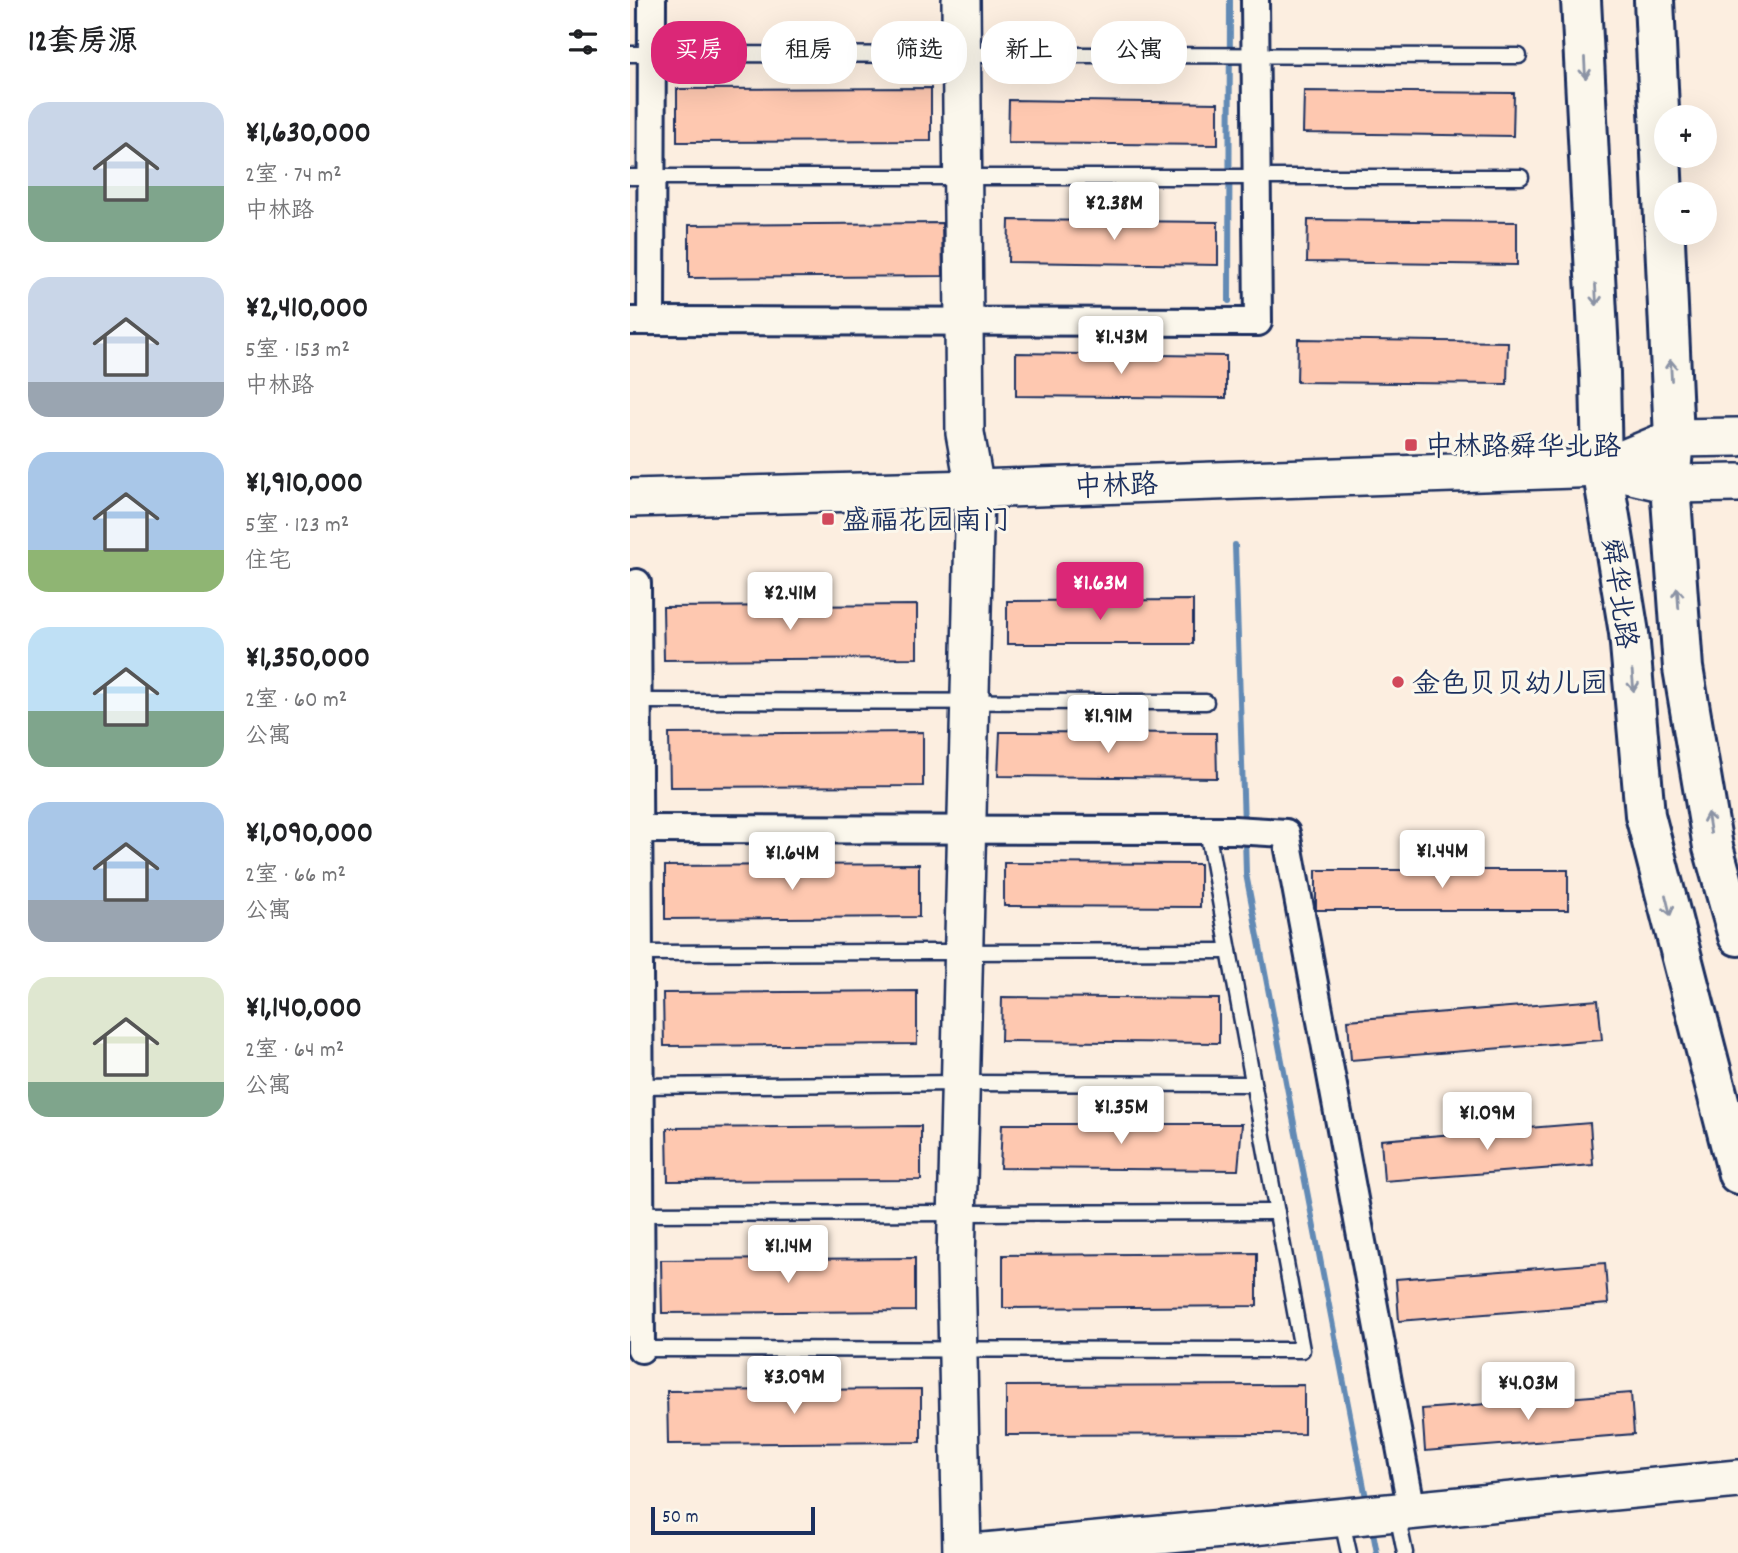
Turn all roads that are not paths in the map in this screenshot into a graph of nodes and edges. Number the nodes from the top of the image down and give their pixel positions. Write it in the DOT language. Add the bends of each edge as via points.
graph roads {
  1 [pos="652,0"];
  2 [pos="961,0"];
  3 [pos="1255,0"];
  4 [pos="1581,0"];
  5 [pos="1654,0"];
  6 [pos="961,21"];
  7 [pos="641,54"];
  8 [pos="871,55"];
  9 [pos="967,55"];
  10 [pos="1248,55"];
  11 [pos="1519,56"];
  12 [pos="961,84"];
  13 [pos="641,177"];
  14 [pos="963,177"];
  15 [pos="1248,177"];
  16 [pos="1521,177"];
  17 [pos="640,321"];
  18 [pos="964,322"];
  19 [pos="1738,438"];
  20 [pos="1674,439"];
  21 [pos="1602,468"];
  22 [pos="1738,483"];
  23 [pos="1670,484"];
  24 [pos="975,489"];
  25 [pos="630,498"];
  26 [pos="637,583"];
  27 [pos="634,701"];
  28 [pos="970,702"];
  29 [pos="1206,702"];
  30 [pos="634,829"];
  31 [pos="967,830"];
  32 [pos="1207,830"];
  33 [pos="1738,936"];
  34 [pos="1229,951"];
  35 [pos="964,952"];
  36 [pos="634,953"];
  37 [pos="961,1083"];
  38 [pos="1253,1084"];
  39 [pos="635,1086"];
  40 [pos="1738,1174"];
  41 [pos="958,1212"];
  42 [pos="1277,1212"];
  43 [pos="635,1213"];
  44 [pos="635,1349"];
  45 [pos="958,1350"];
  46 [pos="1738,1479"];
  47 [pos="1378,1514"];
  48 [pos="962,1553"];
  49 [pos="974,1553"];
  50 [pos="1349,1553"];
  51 [pos="1405,1553"];
  1 -- 7 [label="street"];
  2 -- 6 [label="street"];
  3 -- 10 [label="street"];
  4 -- 21 [label="main road, 舜华北路, one-way"];
  20 -- 5 [label="main road, 舜华北路, one-way"];
  7 -- 8 [label="lane"];
  7 -- 13 [label="street"];
  9 -- 10 [label="lane"];
  10 -- 11 [label="lane"];
  10 -- 15 [label="street"];
  12 -- 14 [label="street"];
  13 -- 14 [label="lane"];
  13 -- 17 [label="street"];
  14 -- 15 [label="lane"];
  14 -- 18 [label="street"];
  15 -- 16 [label="lane"];
  15 -- 18 [label="street" via="1258,322"];
  17 -- 18 [label="street"];
  18 -- 24 [label="street" via="965,433"];
  19 -- 20 [label="street, 中林路"];
  20 -- 21 [label="street, 中林路"];
  20 -- 23 [label="main road, 舜华北路"];
  21 -- 23 [label="street, 中林路"];
  21 -- 24 [label="street, 中林路"];
  21 -- 40 [label="main road, 舜华北路, one-way" via="1629,634 1645,815"];
  22 -- 23 [label="street, 中林路"];
  33 -- 23 [label="main road, 舜华北路, one-way" via="1713,847 1683,668"];
  24 -- 25 [label="street, 中林路"];
  24 -- 28 [label="street"];
  26 -- 27 [label="street"];
  27 -- 28 [label="lane"];
  27 -- 30 [label="street"];
  28 -- 29 [label="lane"];
  28 -- 31 [label="street"];
  30 -- 31 [label="street"];
  30 -- 36 [label="street"];
  31 -- 32 [label="street"];
  31 -- 35 [label="street"];
  32 -- 34 [label="lane"];
  32 -- 47 [label="street" via="1286,833"];
  34 -- 35 [label="lane"];
  34 -- 38 [label="lane"];
  35 -- 36 [label="lane"];
  35 -- 37 [label="street"];
  36 -- 39 [label="street"];
  37 -- 38 [label="lane"];
  37 -- 39 [label="lane"];
  37 -- 41 [label="street"];
  38 -- 42 [label="lane"];
  39 -- 43 [label="street"];
  41 -- 42 [label="lane"];
  41 -- 43 [label="lane"];
  41 -- 45 [label="street"];
  42 -- 45 [label="lane" via="1302,1350"];
  43 -- 44 [label="street"];
  44 -- 45 [label="lane"];
  45 -- 48 [label="street"];
  46 -- 47 [label="street"];
  47 -- 49 [label="street"];
  47 -- 50 [label="lane"];
  47 -- 51 [label="lane"];
}
